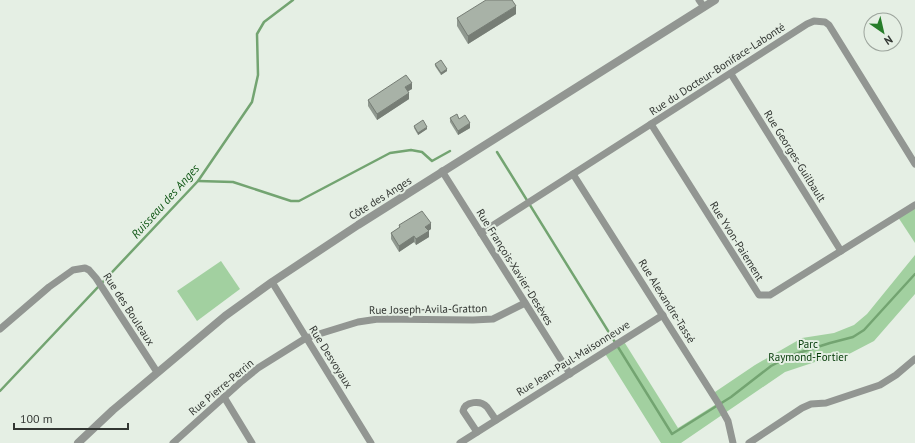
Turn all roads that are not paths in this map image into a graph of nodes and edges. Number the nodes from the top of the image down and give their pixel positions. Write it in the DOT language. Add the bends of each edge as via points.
graph roads {
  1 [pos="716,0"];
  2 [pos="702,4"];
  3 [pos="731,74"];
  4 [pos="651,124"];
  5 [pos="915,164"];
  6 [pos="442,171"];
  7 [pos="573,174"];
  8 [pos="915,205"];
  9 [pos="481,233"];
  10 [pos="841,251"];
  11 [pos="272,282"];
  12 [pos="525,303"];
  13 [pos="663,315"];
  14 [pos="0,329"];
  15 [pos="306,338"];
  16 [pos="915,359"];
  17 [pos="157,372"];
  18 [pos="570,374"];
  19 [pos="224,397"];
  20 [pos="496,420"];
  21 [pos="477,432"];
  22 [pos="78,443"];
  23 [pos="173,443"];
  24 [pos="252,443"];
  25 [pos="372,443"];
  26 [pos="460,443"];
  27 [pos="733,443"];
  28 [pos="750,443"];
  1 -- 2 [label="street, Côte des Anges"];
  2 -- 6 [label="street, Côte des Anges"];
  3 -- 4 [label="street, Rue du Docteur-Boniface-Labonté"];
  3 -- 5 [label="street, Rue du Docteur-Boniface-Labonté" via="807,24 814,21 825,22"];
  3 -- 10 [label="street, Rue Georges-Guilbault"];
  4 -- 7 [label="street, Rue du Docteur-Boniface-Labonté"];
  4 -- 10 [label="street, Rue Yvon-Paiement" via="759,296 770,295"];
  6 -- 9 [label="street, Rue François-Xavier-Desèves"];
  6 -- 11 [label="street, Côte des Anges"];
  7 -- 9 [label="street, Rue du Docteur-Boniface-Labonté"];
  7 -- 13 [label="street, Rue Alexandre-Tassé"];
  8 -- 10 [label="street, Rue Yvon-Paiement"];
  9 -- 12 [label="street, Rue François-Xavier-Desèves"];
  11 -- 15 [label="street, Rue Desvoyaux"];
  11 -- 17 [label="street, Côte des Anges" via="225,316"];
  12 -- 15 [label="street, Rue Joseph-Avila-Gratton" via="493,319 378,319 358,322"];
  12 -- 18 [label="street, Rue François-Xavier-Desèves"];
  13 -- 18 [label="street, Rue Jean-Paul-Maisonneuve"];
  13 -- 27 [label="street, Rue Alexandre-Tassé" via="728,421"];
  14 -- 17 [label="street, Rue des Bouleaux" via="49,287 73,270 84,268 96,278"];
  15 -- 19 [label="street, Rue Pierre-Perrin" via="258,368"];
  15 -- 25 [label="street, Rue Desvoyaux"];
  16 -- 28 [label="street" via="880,385 826,403 811,404"];
  17 -- 22 [label="street, Côte des Anges"];
  18 -- 20 [label="street, Rue Jean-Paul-Maisonneuve"];
  19 -- 23 [label="street, Rue Pierre-Perrin"];
  19 -- 24 [label="street"];
  20 -- 21 [label="street, Rue Jean-Paul-Maisonneuve"];
  20 -- 21 [label="street" via="486,406 468,404 463,411"];
  21 -- 26 [label="street, Rue Jean-Paul-Maisonneuve"];
}
